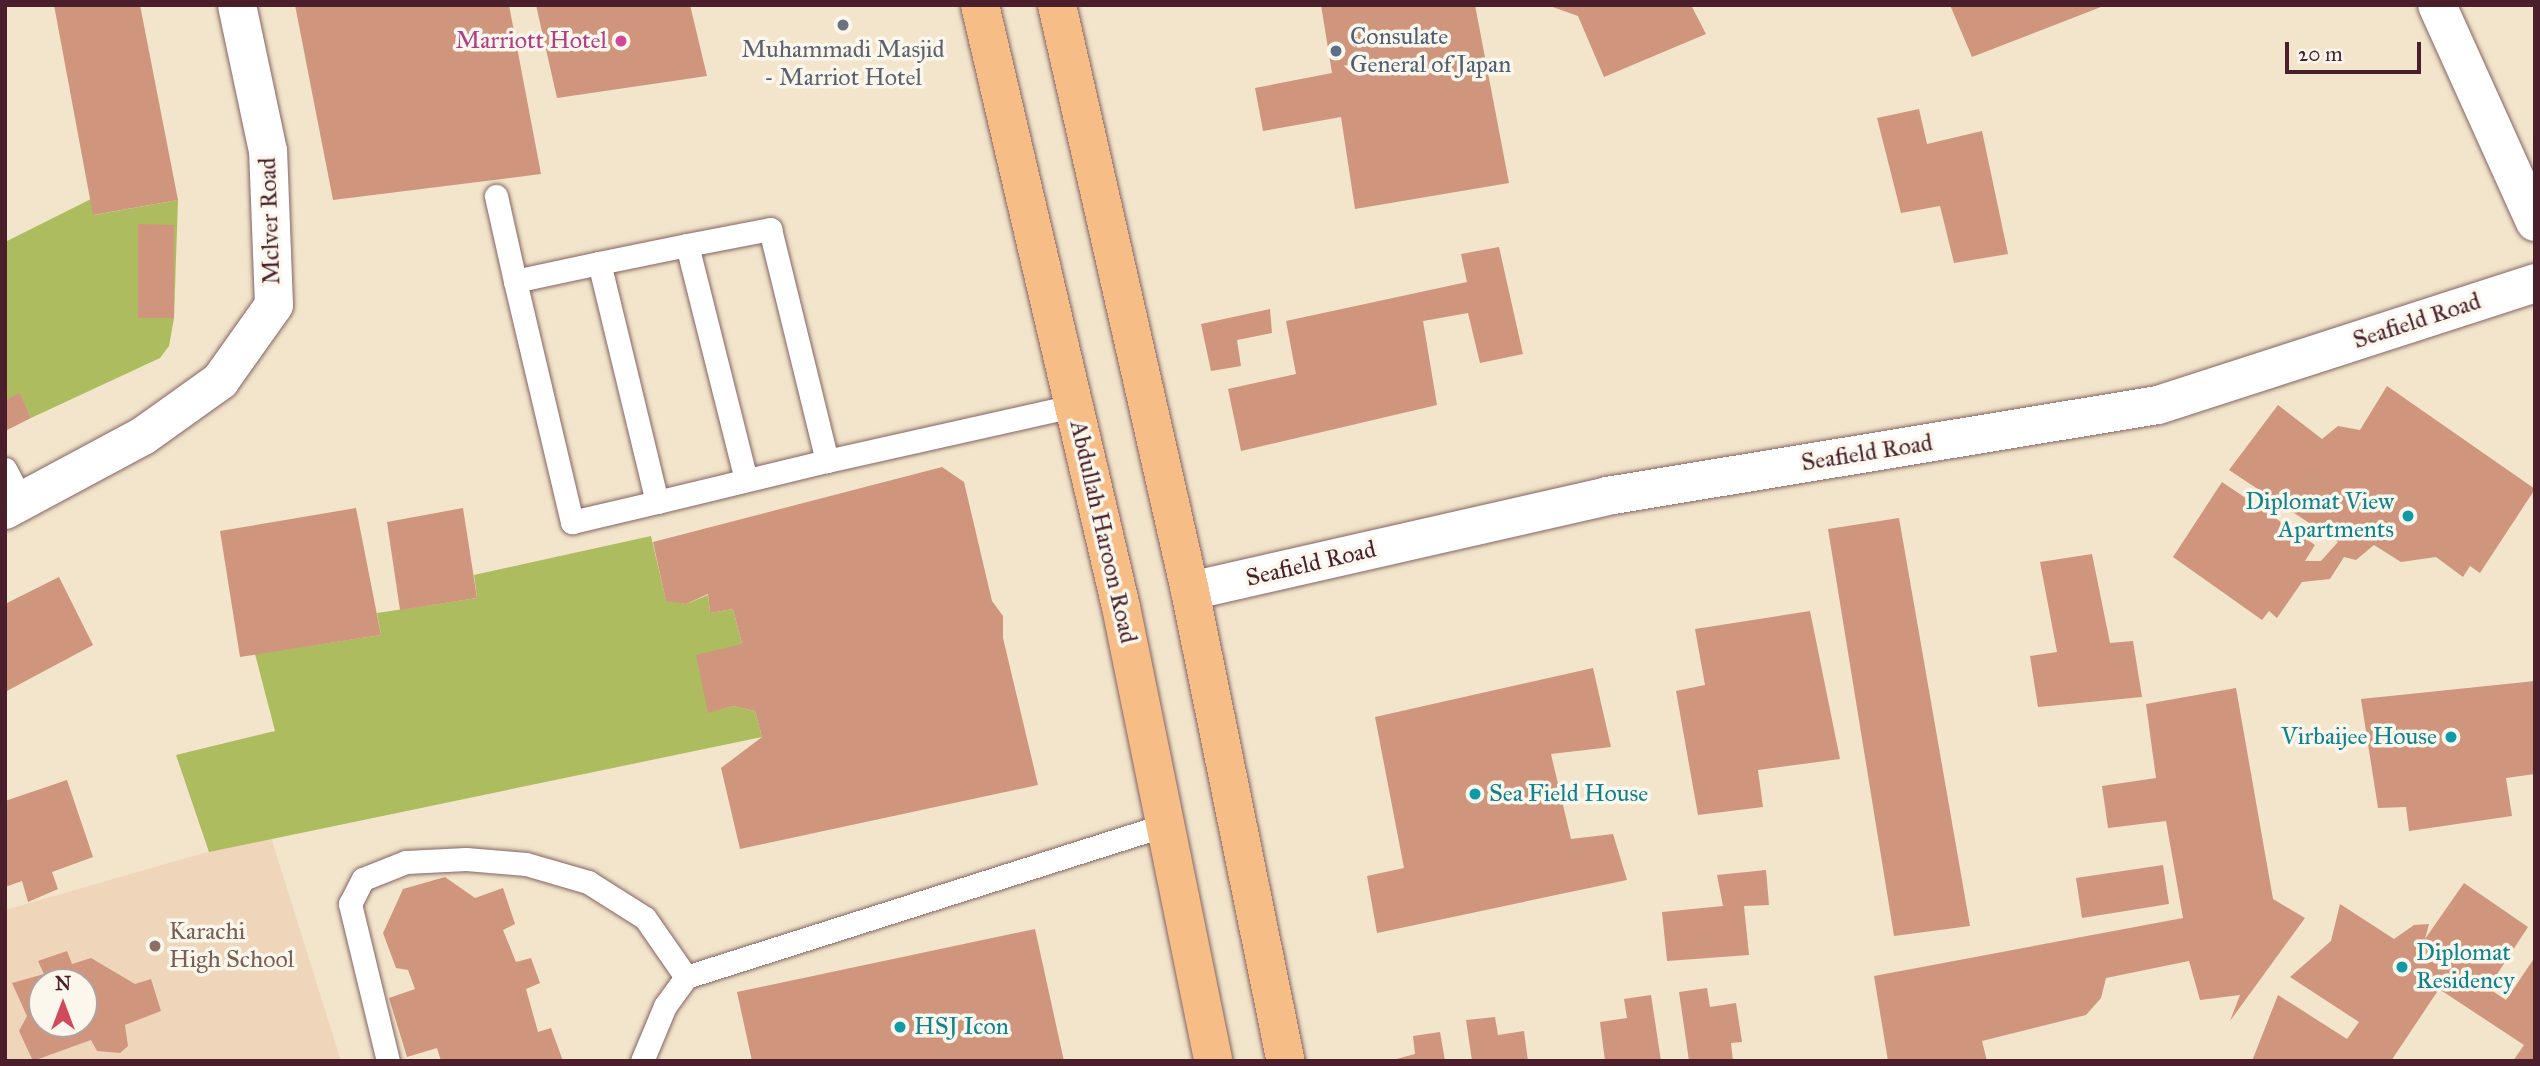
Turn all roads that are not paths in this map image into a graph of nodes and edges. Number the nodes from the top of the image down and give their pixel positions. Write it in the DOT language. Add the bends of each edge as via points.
graph roads {
  1 [pos="237,5"];
  2 [pos="980,5"];
  3 [pos="1057,5"];
  4 [pos="2437,5"];
  5 [pos="496,196"];
  6 [pos="2535,222"];
  7 [pos="687,245"];
  8 [pos="599,263"];
  9 [pos="514,281"];
  10 [pos="2535,283"];
  11 [pos="1074,406"];
  12 [pos="827,461"];
  13 [pos="746,480"];
  14 [pos="11,493"];
  15 [pos="657,502"];
  16 [pos="1190,592"];
  17 [pos="1165,825"];
  18 [pos="686,976"];
  19 [pos="388,1061"];
  20 [pos="642,1061"];
  21 [pos="1213,1061"];
  22 [pos="1286,1061"];
  1 -- 14 [label="street, Mclver Road" via="268,151 274,305 220,381 143,436"];
  2 -- 11 [label="main road, Abdullah Haroon Road"];
  3 -- 16 [label="main road"];
  4 -- 6 [label="street"];
  5 -- 9 [label="lane"];
  7 -- 8 [label="lane"];
  7 -- 12 [label="lane" via="770,229"];
  7 -- 13 [label="lane"];
  8 -- 9 [label="lane"];
  8 -- 15 [label="lane"];
  9 -- 15 [label="lane" via="572,522"];
  10 -- 16 [label="street, Seafield Road" via="2158,405 1607,496"];
  11 -- 12 [label="lane"];
  11 -- 17 [label="main road, Abdullah Haroon Road"];
  12 -- 13 [label="lane"];
  13 -- 15 [label="lane"];
  16 -- 22 [label="main road"];
  17 -- 18 [label="lane"];
  17 -- 21 [label="main road, Abdullah Haroon Road"];
  18 -- 19 [label="lane" via="645,918 588,882 526,864 466,859 406,862 363,879 349,904"];
  18 -- 20 [label="lane" via="665,1006"];
}
